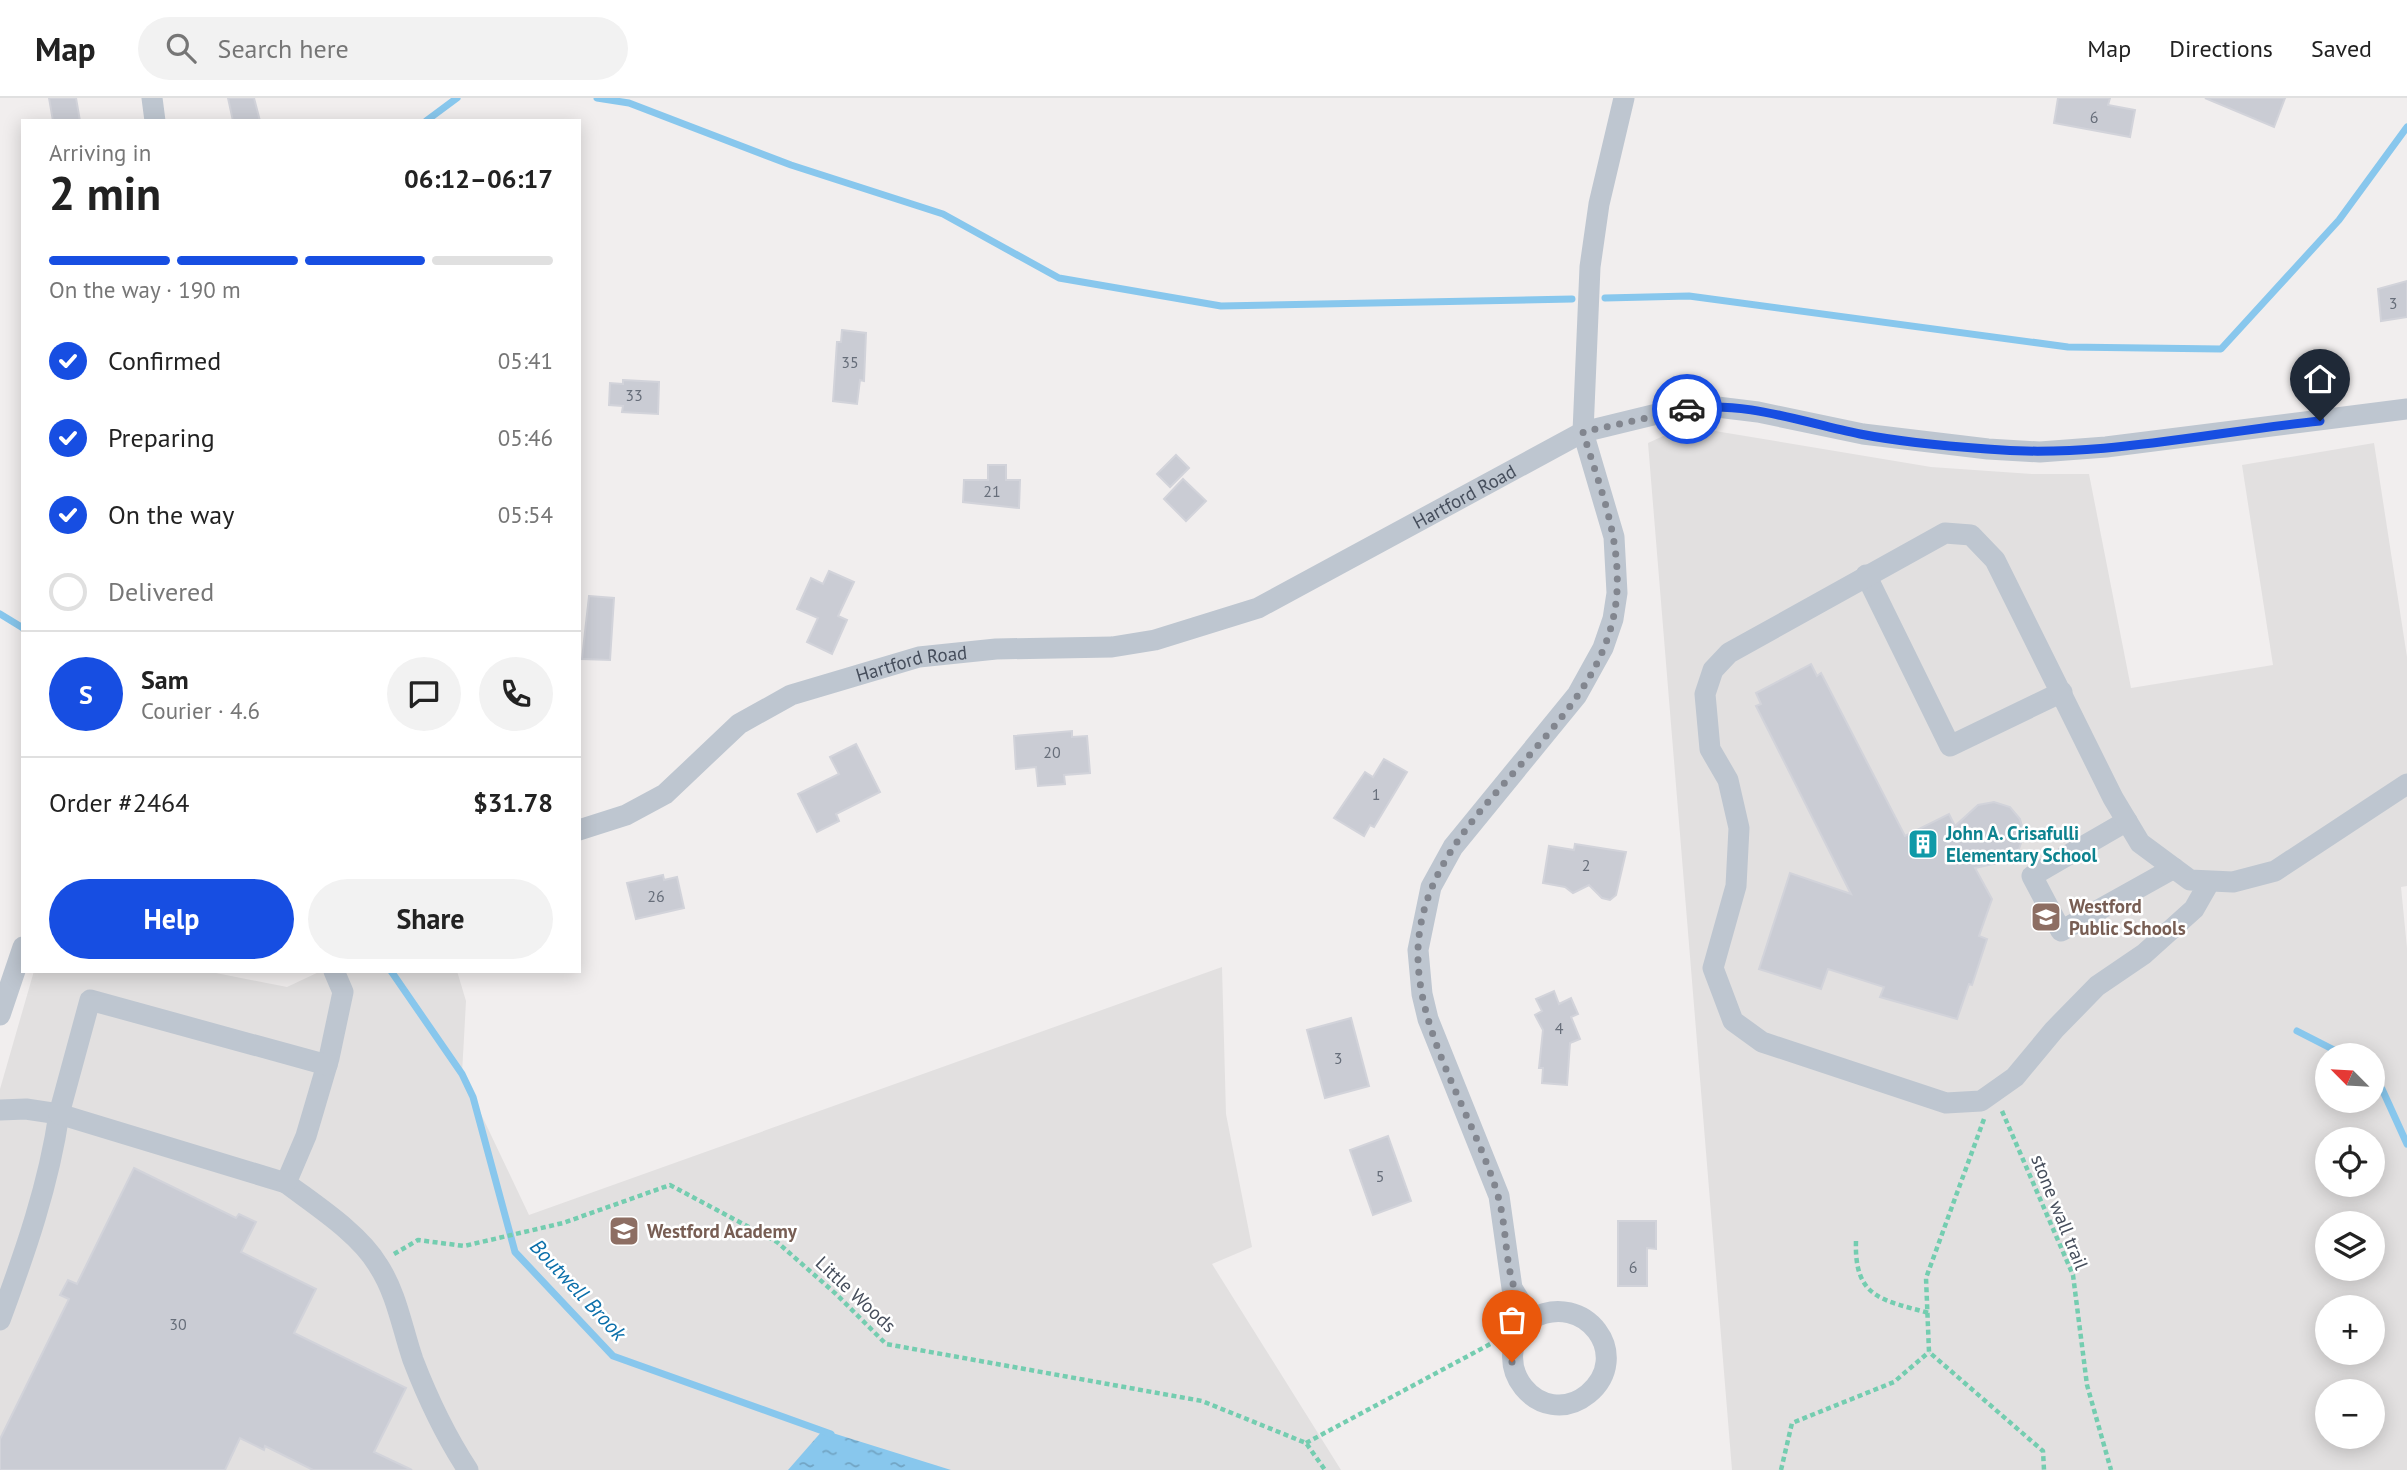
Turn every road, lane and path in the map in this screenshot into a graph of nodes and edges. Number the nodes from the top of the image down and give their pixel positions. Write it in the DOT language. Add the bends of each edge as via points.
graph roads {
  1 [pos="152,98"];
  2 [pos="1624,98"];
  3 [pos="155,119"];
  4 [pos="2407,410"];
  5 [pos="1583,432"];
  6 [pos="1866,575"];
  7 [pos="2062,692"];
  8 [pos="2407,784"];
  9 [pos="2127,821"];
  10 [pos="581,829"];
  11 [pos="2174,868"];
  12 [pos="2210,881"];
  13 [pos="21,953"];
  14 [pos="335,973"];
  15 [pos="0,1015"];
  16 [pos="327,1065"];
  17 [pos="1994,1092"];
  18 [pos="0,1110"];
  19 [pos="59,1114"];
  20 [pos="286,1183"];
  21 [pos="1856,1241"];
  22 [pos="378,1263"];
  23 [pos="1929,1313"];
  24 [pos="0,1320"];
  25 [pos="1528,1322"];
  26 [pos="1929,1352"];
  27 [pos="1306,1443"];
  28 [pos="468,1470"];
  29 [pos="1325,1470"];
  30 [pos="1781,1470"];
  31 [pos="2043,1470"];
  32 [pos="2110,1470"];
  1 -- 3 [label="street"];
  2 -- 5 [label="street" via="1599,204 1590,267"];
  4 -- 5 [label="street, Hartford Road" via="2040,452 1863,435 1709,406"];
  5 -- 10 [label="street, Hartford Road" via="1258,608 1155,640 1112,647 996,649 919,657 792,695 739,724 665,794 626,815"];
  5 -- 25 [label="street" via="1614,537 1617,593 1613,619 1577,695 1453,847 1431,887 1418,950 1429,1018 1499,1196 1512,1288"];
  6 -- 7 [label="street" via="1945,533 1971,535 1995,560"];
  6 -- 7 [label="street" via="1950,746"];
  6 -- 17 [label="street" via="1729,653 1713,670 1705,694 1710,749 1728,780 1739,828 1736,887 1713,968 1733,1021 1762,1042 1946,1103 1982,1101"];
  7 -- 9 [label="street"];
  8 -- 12 [label="street" via="2275,871 2233,882"];
  9 -- 11 [label="street" via="2140,843"];
  9 -- 11 [label="street" via="2032,876 2061,931"];
  11 -- 12 [label="street" via="2189,880"];
  12 -- 17 [label="street" via="2194,909 2144,954 2097,986 2015,1077"];
  13 -- 15 [label="street"];
  14 -- 16 [label="street" via="343,992"];
  16 -- 19 [label="street" via="90,1000"];
  16 -- 20 [label="street"];
  17 -- 23 [label="path" via="1926,1278"];
  17 -- 32 [label="path, stone wall trail" via="2073,1275 2087,1385"];
  18 -- 19 [label="street"];
  19 -- 20 [label="street"];
  19 -- 24 [label="street" via="26,1248"];
  20 -- 22 [label="street" via="339,1224"];
  21 -- 23 [label="path" via="1855,1265 1863,1286 1889,1302"];
  22 -- 27 [label="path, Little Woods" via="418,1240 464,1247 563,1223 670,1185 777,1242 886,1344 1202,1401"];
  22 -- 28 [label="street" via="399,1308 441,1428"];
  23 -- 26 [label="path"];
  25 -- 25 [label="street" via="1550,1311 1570,1311 1595,1327 1606,1356 1602,1377 1589,1393 1560,1404 1540,1401 1524,1389 1512,1362 1514,1343"];
  25 -- 27 [label="path"];
  26 -- 30 [label="path" via="1894,1382 1792,1423"];
  26 -- 31 [label="path" via="2043,1451"];
  27 -- 29 [label="path"];
}
